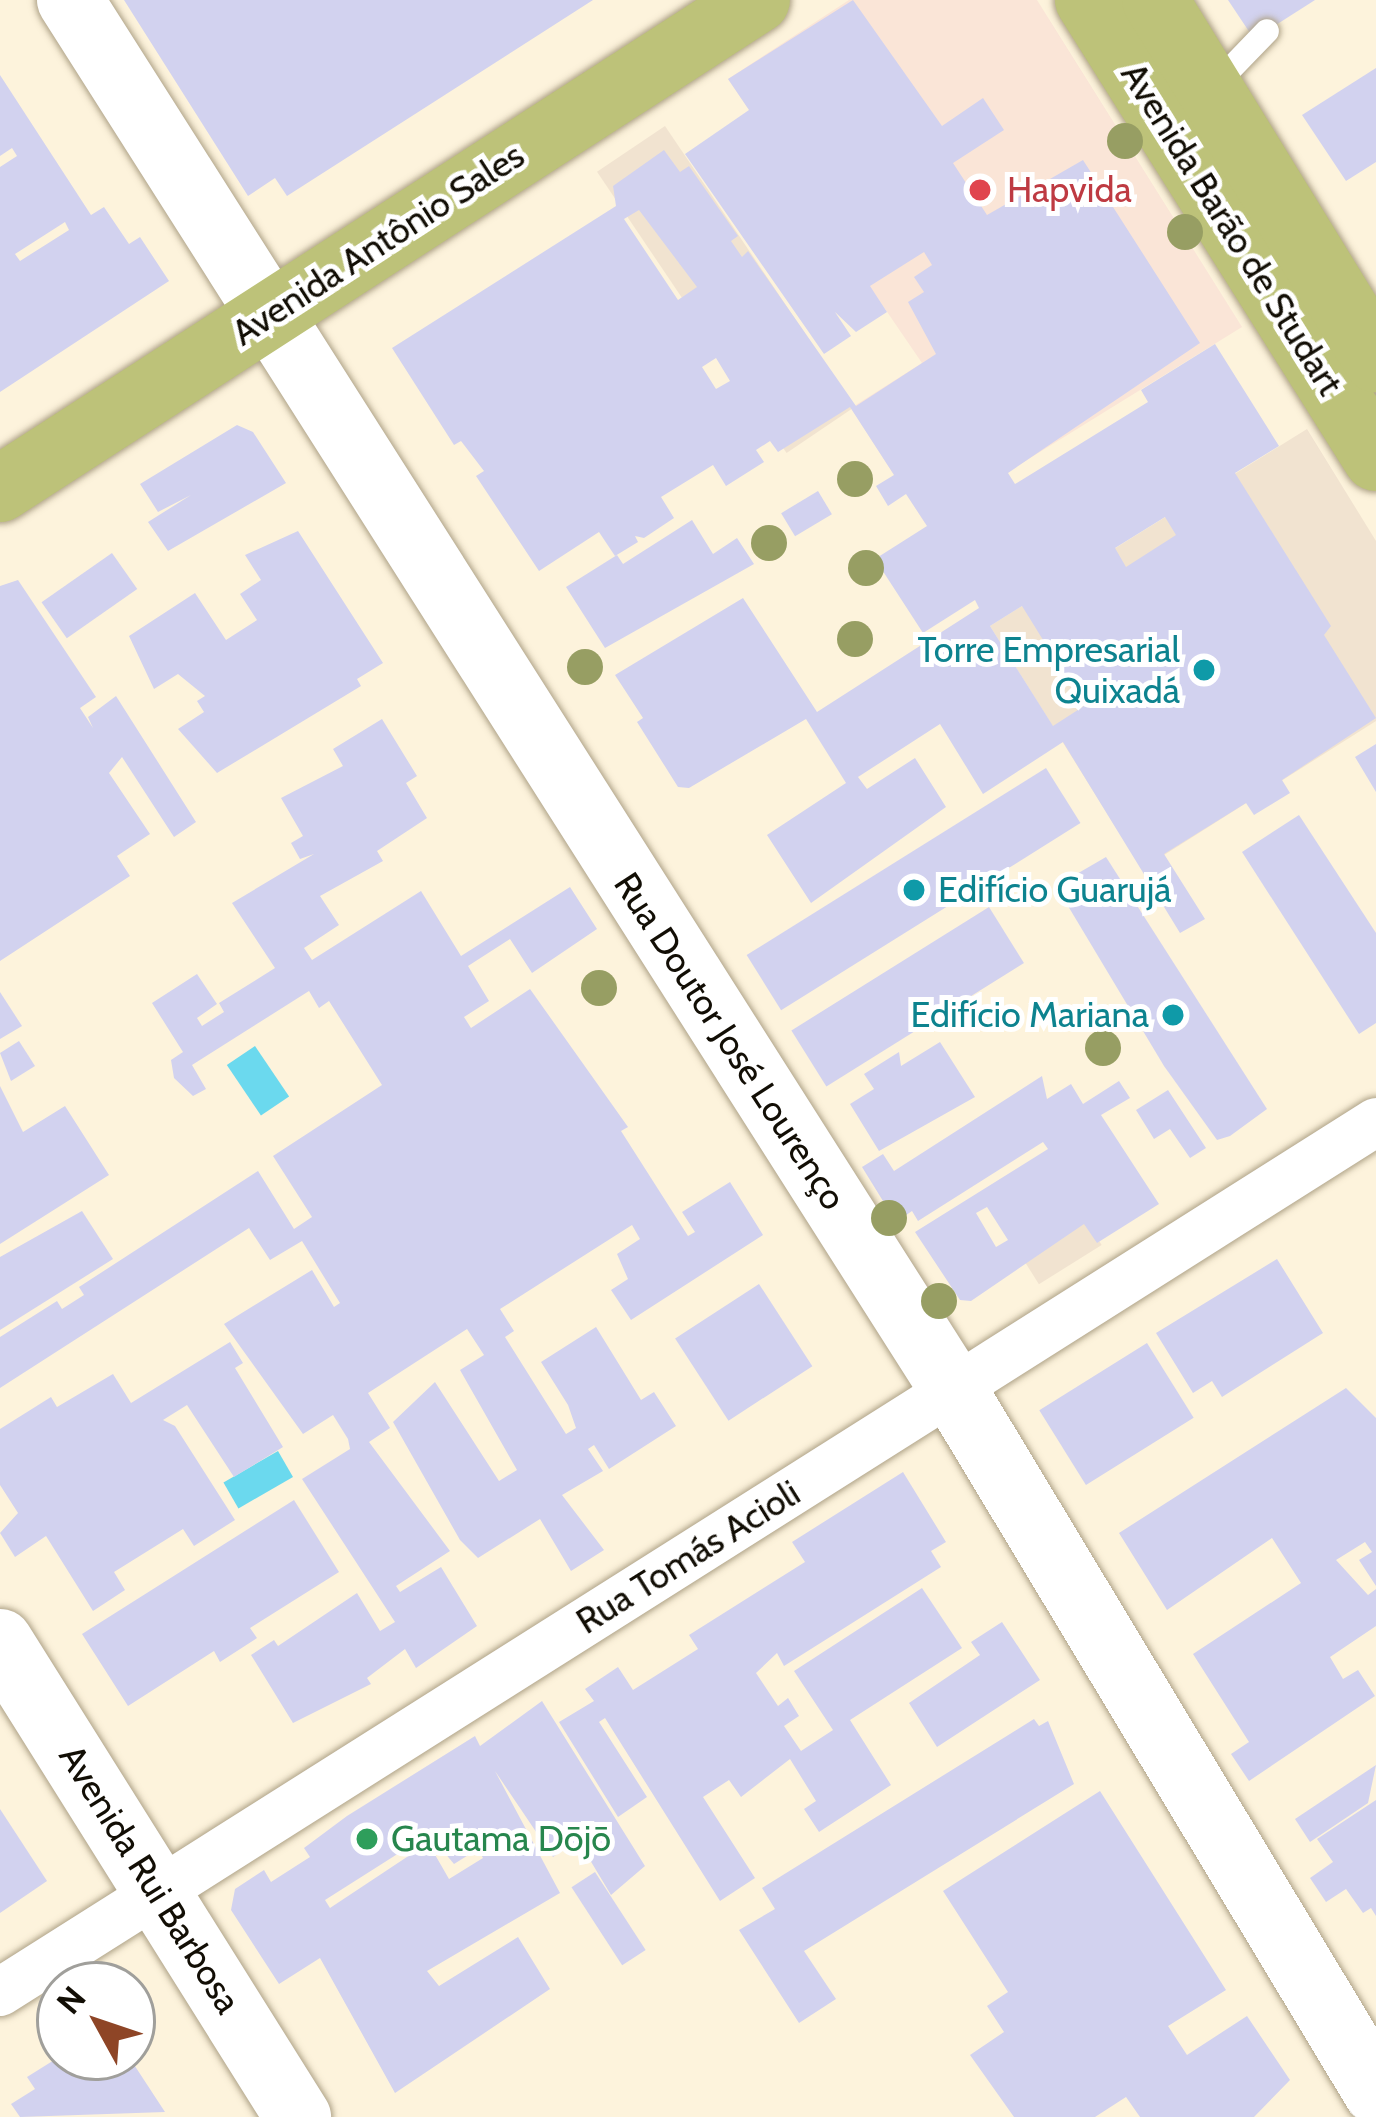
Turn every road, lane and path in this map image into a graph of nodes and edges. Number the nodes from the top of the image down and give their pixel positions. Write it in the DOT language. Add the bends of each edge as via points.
graph roads {
  1 [pos="70,0"];
  2 [pos="757,0"];
  3 [pos="1088,0"];
  4 [pos="1155,0"];
  5 [pos="1267,31"];
  6 [pos="1210,89"];
  7 [pos="266,316"];
  8 [pos="1376,359"];
  9 [pos="1376,458"];
  10 [pos="0,490"];
  11 [pos="1376,1122"];
  12 [pos="953,1390"];
  13 [pos="0,1642"];
  14 [pos="159,1892"];
  15 [pos="0,1992"];
  16 [pos="1376,2094"];
  17 [pos="298,2117"];
  18 [pos="1356,2117"];
  1 -- 7 [label="street, Rua Doutor José Lourenço"];
  2 -- 7 [label="main road, Avenida Antônio Sales"];
  3 -- 9 [label="main road, Avenida Barão de Studart"];
  4 -- 6 [label="main road, Avenida Barão de Studart"];
  5 -- 6 [label="lane"];
  6 -- 8 [label="main road, Avenida Barão de Studart"];
  7 -- 10 [label="main road, Avenida Antônio Sales"];
  7 -- 12 [label="street, Rua Doutor José Lourenço"];
  11 -- 12 [label="street, Rua Tomás Acioli"];
  12 -- 14 [label="street, Rua Tomás Acioli"];
  12 -- 16 [label="street, Rua Doutor José Lourenço"];
  13 -- 14 [label="street, Avenida Rui Barbosa"];
  14 -- 15 [label="street, Rua Tomás Acioli"];
  14 -- 17 [label="street, Avenida Rui Barbosa"];
  16 -- 18 [label="street"];
}
